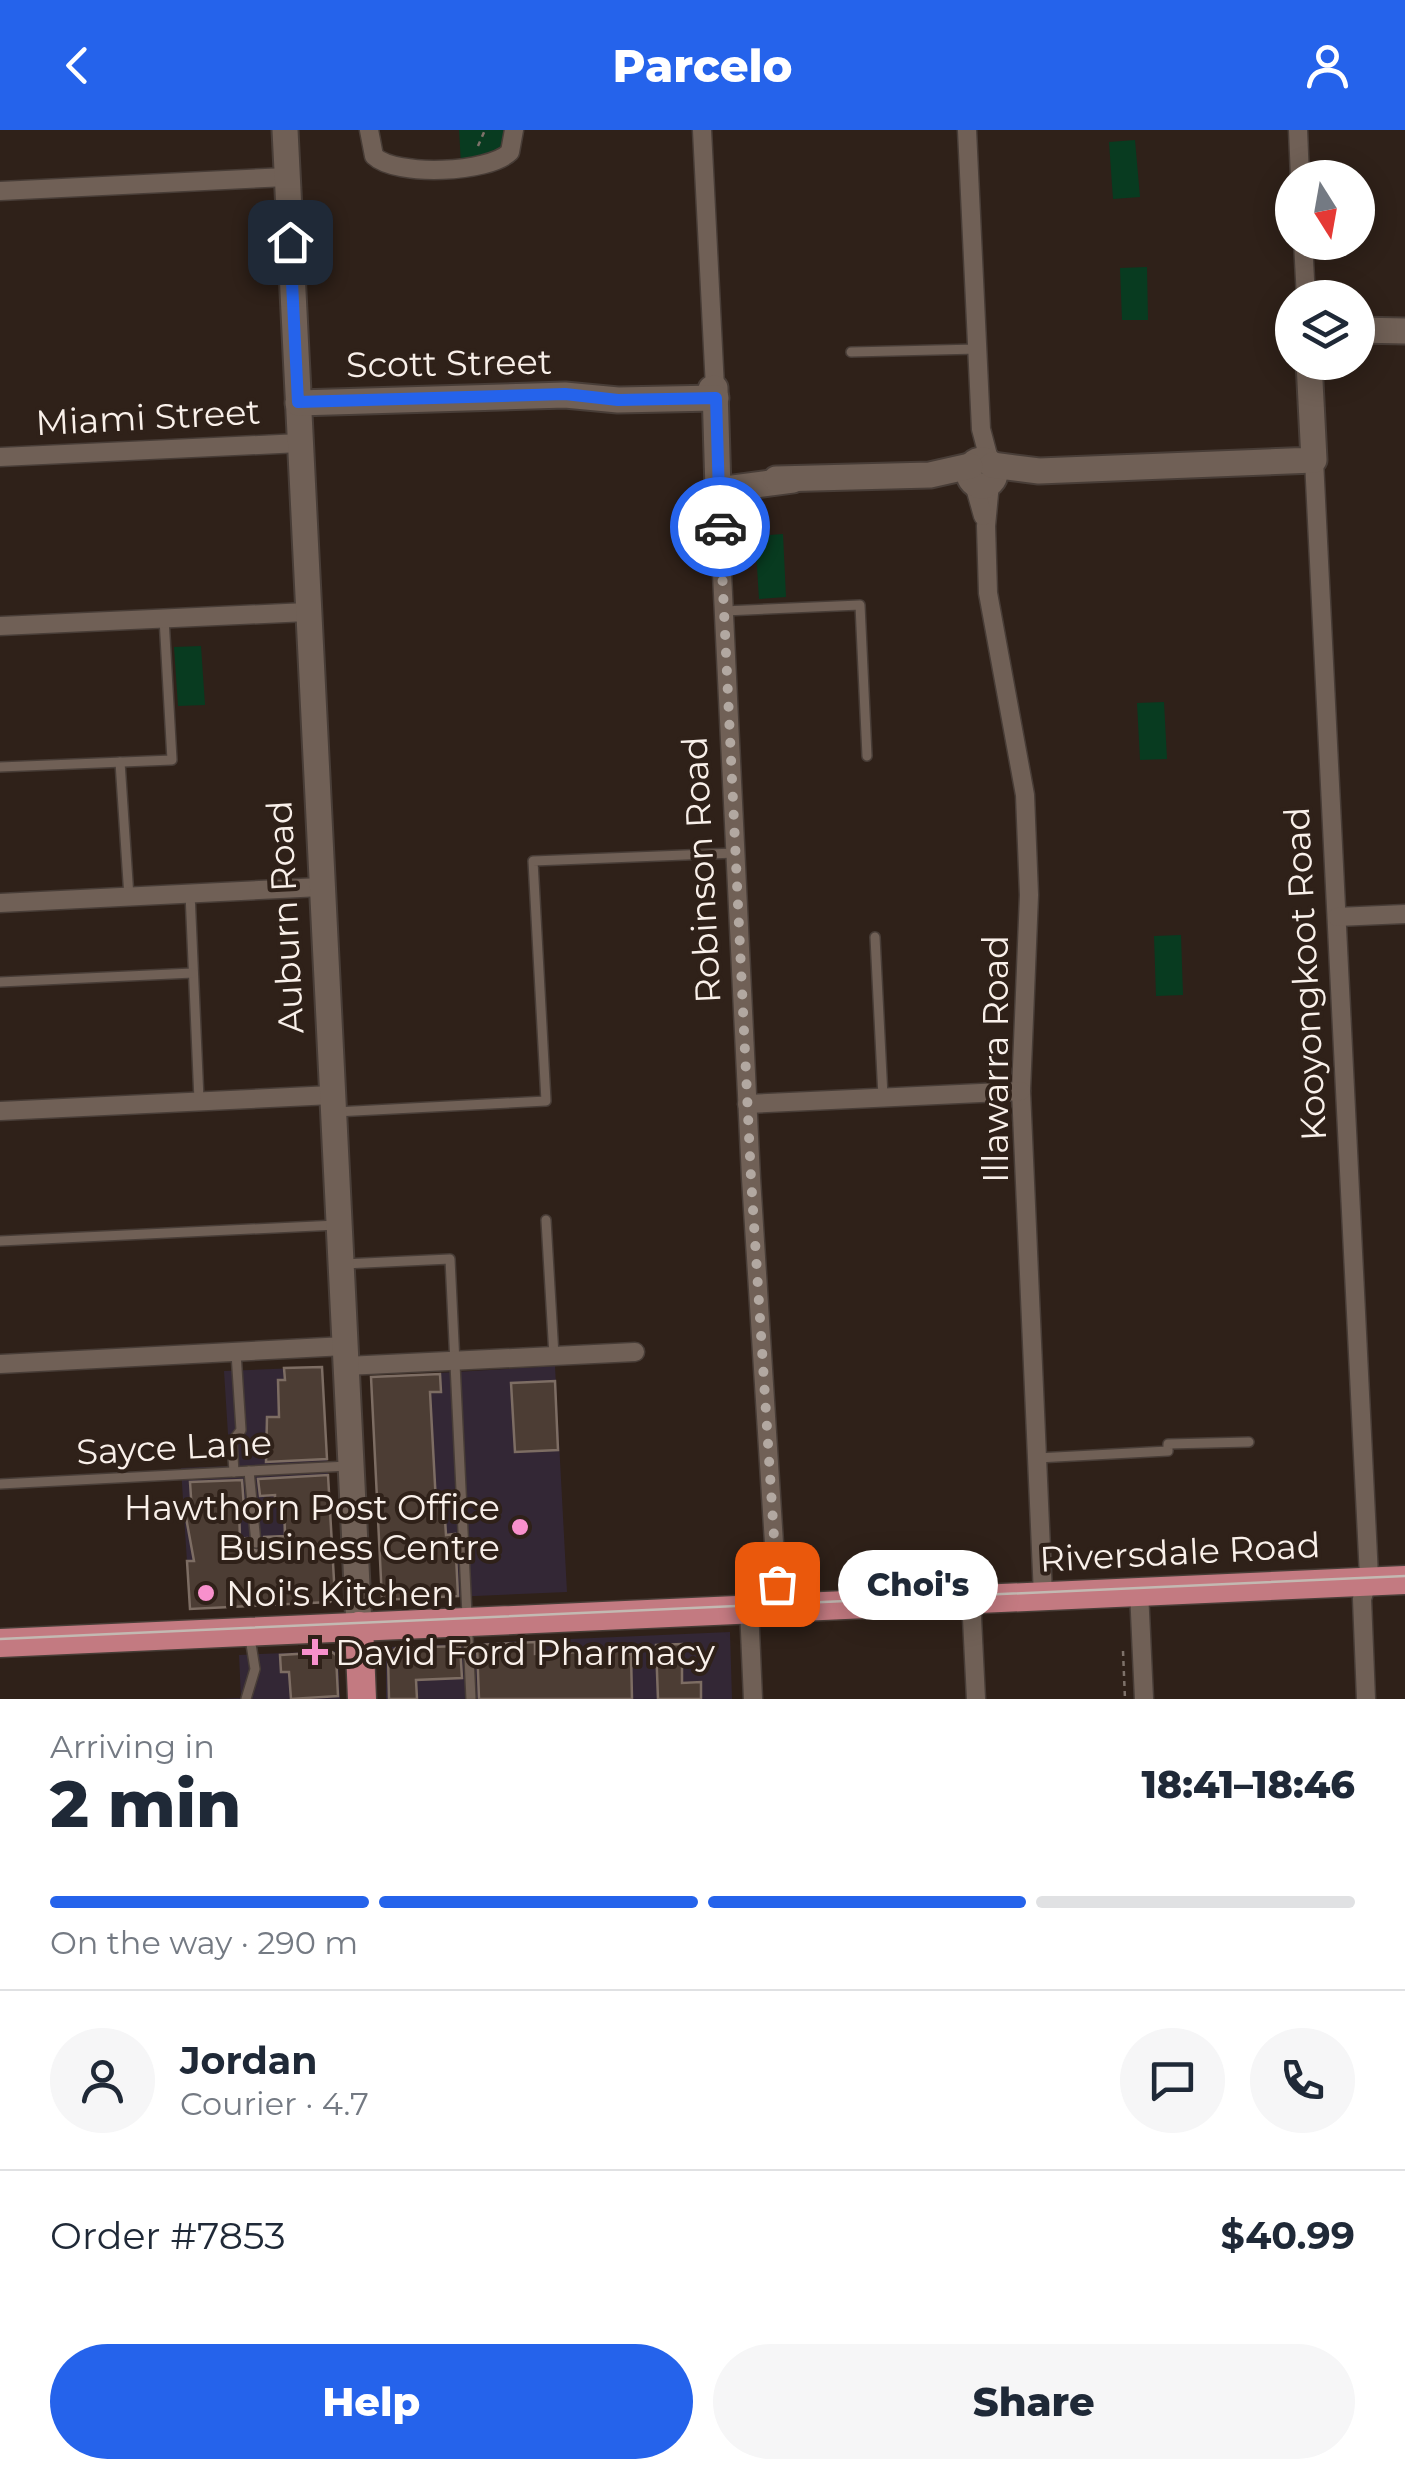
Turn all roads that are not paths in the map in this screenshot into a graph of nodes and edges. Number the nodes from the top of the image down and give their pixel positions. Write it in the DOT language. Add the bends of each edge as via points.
graph roads {
  1 [pos="285,130"];
  2 [pos="369,130"];
  3 [pos="514,130"];
  4 [pos="702,130"];
  5 [pos="967,130"];
  6 [pos="1298,130"];
  7 [pos="1299,160"];
  8 [pos="287,177"];
  9 [pos="0,191"];
  10 [pos="1405,332"];
  11 [pos="1375,333"];
  12 [pos="978,349"];
  13 [pos="852,352"];
  14 [pos="1310,380"];
  15 [pos="715,393"];
  16 [pos="298,402"];
  17 [pos="300,442"];
  18 [pos="0,457"];
  19 [pos="1314,460"];
  20 [pos="982,473"];
  21 [pos="718,483"];
  22 [pos="724,611"];
  23 [pos="307,612"];
  24 [pos="164,618"];
  25 [pos="0,626"];
  26 [pos="868,756"];
  27 [pos="120,762"];
  28 [pos="0,767"];
  29 [pos="735,853"];
  30 [pos="321,887"];
  31 [pos="190,894"];
  32 [pos="129,896"];
  33 [pos="0,903"];
  34 [pos="1405,914"];
  35 [pos="1337,917"];
  36 [pos="876,938"];
  37 [pos="193,973"];
  38 [pos="0,982"];
  39 [pos="1022,1091"];
  40 [pos="884,1098"];
  41 [pos="199,1100"];
  42 [pos="332,1104"];
  43 [pos="747,1104"];
  44 [pos="0,1111"];
  45 [pos="546,1220"];
  46 [pos="338,1225"];
  47 [pos="0,1241"];
  48 [pos="341,1264"];
  49 [pos="236,1352"];
  50 [pos="634,1352"];
  51 [pos="345,1356"];
  52 [pos="554,1356"];
  53 [pos="454,1360"];
  54 [pos="0,1364"];
  55 [pos="1249,1442"];
  56 [pos="1037,1458"];
  57 [pos="351,1466"];
  58 [pos="234,1472"];
  59 [pos="249,1472"];
  60 [pos="0,1484"];
  61 [pos="256,1544"];
  62 [pos="1405,1580"];
  63 [pos="1368,1581"];
  64 [pos="1139,1591"];
  65 [pos="1043,1595"];
  66 [pos="971,1598"];
  67 [pos="778,1607"];
  68 [pos="749,1608"];
  69 [pos="467,1621"];
  70 [pos="359,1626"];
  71 [pos="250,1632"];
  72 [pos="0,1643"];
  73 [pos="246,1699"];
  74 [pos="362,1699"];
  75 [pos="472,1699"];
  76 [pos="753,1699"];
  77 [pos="976,1699"];
  78 [pos="1144,1699"];
  79 [pos="1366,1699"];
  1 -- 8 [label="main road, Auburn Road"];
  2 -- 3 [label="street" via="374,156 396,169 488,166 510,152"];
  4 -- 15 [label="street, Robinson Road"];
  5 -- 12 [label="street, Illawarra Road"];
  6 -- 7 [label="street"];
  8 -- 9 [label="street"];
  8 -- 16 [label="main road, Auburn Road"];
  10 -- 11 [label="main road"];
  12 -- 13 [label="lane"];
  12 -- 20 [label="street, Illawarra Road"];
  14 -- 19 [label="main road, Kooyongkoot Road"];
  15 -- 16 [label="main road, Scott Street"];
  15 -- 21 [label="main road, Robinson Road"];
  16 -- 17 [label="main road, Auburn Road"];
  17 -- 18 [label="street, Miami Street"];
  17 -- 23 [label="main road, Auburn Road"];
  19 -- 20 [label="main road"];
  19 -- 35 [label="street, Kooyongkoot Road"];
  20 -- 21 [label="main road"];
  20 -- 39 [label="street, Illawarra Road" via="988,593 1025,795 1029,895"];
  21 -- 22 [label="street, Robinson Road"];
  22 -- 26 [label="lane" via="860,605"];
  22 -- 29 [label="street, Robinson Road"];
  23 -- 24 [label="street"];
  23 -- 30 [label="main road, Auburn Road"];
  24 -- 25 [label="street"];
  24 -- 27 [label="lane" via="172,760"];
  27 -- 28 [label="lane"];
  27 -- 32 [label="lane"];
  29 -- 42 [label="lane" via="533,860 546,1101"];
  29 -- 43 [label="street, Robinson Road"];
  30 -- 31 [label="street"];
  30 -- 42 [label="main road, Auburn Road"];
  31 -- 32 [label="street"];
  31 -- 37 [label="lane"];
  32 -- 33 [label="street"];
  34 -- 35 [label="street"];
  35 -- 63 [label="street, Kooyongkoot Road"];
  36 -- 40 [label="lane"];
  37 -- 38 [label="lane"];
  37 -- 41 [label="lane"];
  39 -- 40 [label="street"];
  39 -- 56 [label="street, Illawarra Road"];
  40 -- 43 [label="street"];
  41 -- 42 [label="street"];
  41 -- 44 [label="street"];
  42 -- 46 [label="main road, Auburn Road"];
  43 -- 67 [label="street, Robinson Road"];
  45 -- 52 [label="lane"];
  46 -- 47 [label="lane"];
  46 -- 48 [label="main road, Auburn Road"];
  48 -- 51 [label="main road, Auburn Road"];
  48 -- 53 [label="lane" via="450,1259"];
  49 -- 51 [label="street"];
  49 -- 54 [label="street"];
  49 -- 58 [label="lane" via="241,1430 232,1442"];
  50 -- 52 [label="street"];
  51 -- 53 [label="street"];
  51 -- 57 [label="main road, Auburn Road"];
  52 -- 53 [label="street"];
  53 -- 69 [label="lane"];
  55 -- 56 [label="lane"];
  56 -- 65 [label="street, Illawarra Road"];
  57 -- 59 [label="lane, Sayce Lane"];
  57 -- 70 [label="main road, Auburn Road"];
  58 -- 59 [label="lane, Sayce Lane"];
  58 -- 60 [label="lane, Sayce Lane"];
  59 -- 61 [label="lane"];
  62 -- 63 [label="main road, Riversdale Road"];
  63 -- 64 [label="main road, Riversdale Road"];
  63 -- 79 [label="street, Kooyongkoot Road" via="1362,1599"];
  64 -- 65 [label="main road, Riversdale Road"];
  64 -- 78 [label="street"];
  65 -- 66 [label="main road, Riversdale Road"];
  66 -- 67 [label="main road, Riversdale Road"];
  66 -- 77 [label="street"];
  67 -- 68 [label="main road, Riversdale Road"];
  68 -- 69 [label="main road, Riversdale Road"];
  68 -- 76 [label="street"];
  69 -- 70 [label="main road, Riversdale Road"];
  69 -- 75 [label="lane"];
  70 -- 71 [label="main road, Riversdale Road"];
  70 -- 74 [label="main road, Auburn Road"];
  71 -- 72 [label="main road, Riversdale Road"];
  71 -- 73 [label="lane" via="255,1669"];
}
